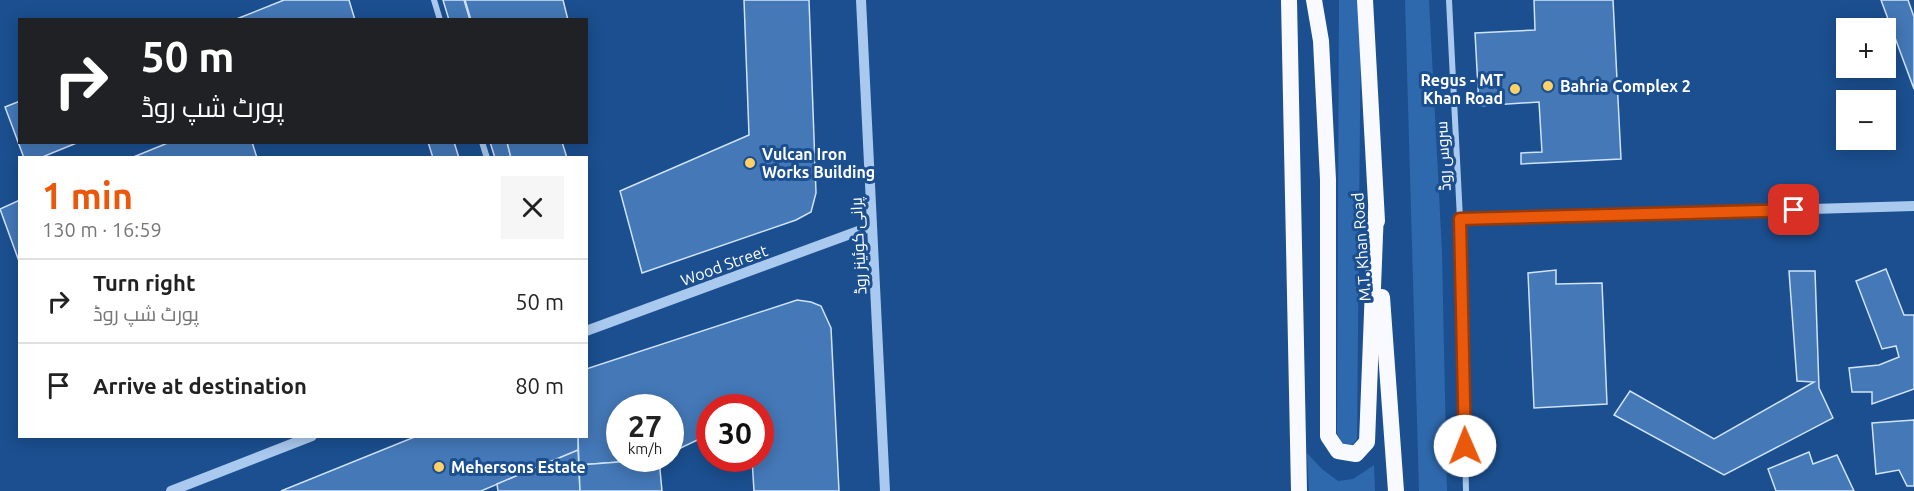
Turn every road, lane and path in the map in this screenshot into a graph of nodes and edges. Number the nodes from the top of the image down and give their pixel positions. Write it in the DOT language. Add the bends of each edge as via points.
graph roads {
  1 [pos="434,0"];
  2 [pos="861,0"];
  3 [pos="1289,0"];
  4 [pos="1314,0"];
  5 [pos="1365,0"];
  6 [pos="1449,0"];
  7 [pos="439,18"];
  8 [pos="1914,206"];
  9 [pos="1376,210"];
  10 [pos="1460,219"];
  11 [pos="872,226"];
  12 [pos="588,330"];
  13 [pos="307,438"];
  14 [pos="171,491"];
  15 [pos="885,491"];
  16 [pos="1299,491"];
  17 [pos="1396,491"];
  18 [pos="1466,491"];
  1 -- 7 [label="street"];
  2 -- 11 [label="street, پرانی کوئینز روڈ"];
  3 -- 16 [label="highway"];
  4 -- 9 [label="highway" via="1321,41 1328,180 1328,436 1338,451 1356,454 1367,442"];
  5 -- 9 [label="highway, M.T. Khan Road"];
  6 -- 10 [label="street, سروس روڈ"];
  8 -- 10 [label="street"];
  9 -- 17 [label="highway, M.T. Khan Road"];
  10 -- 18 [label="street, سروس روڈ"];
  11 -- 12 [label="street, Wood Street"];
  11 -- 15 [label="street, پرانی کوئینز روڈ"];
  13 -- 14 [label="street"];
}
